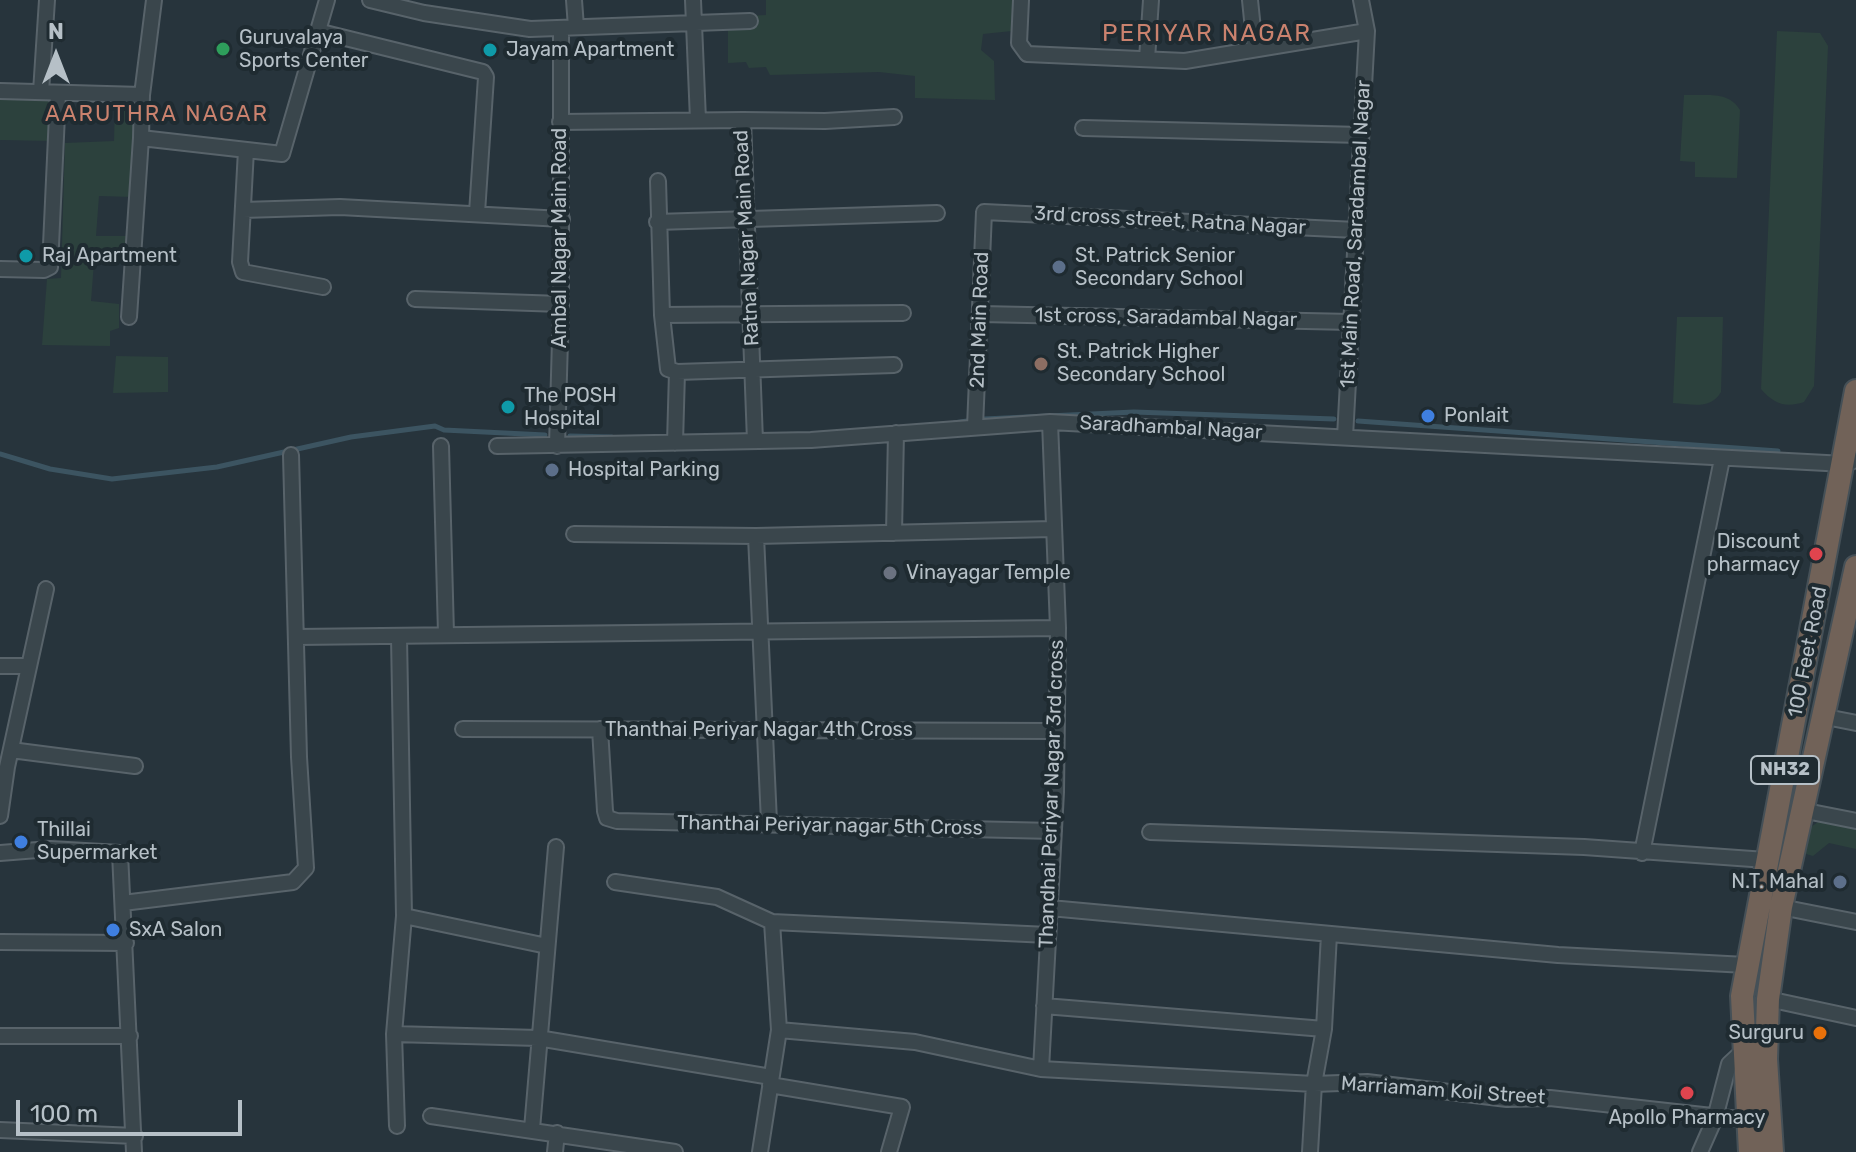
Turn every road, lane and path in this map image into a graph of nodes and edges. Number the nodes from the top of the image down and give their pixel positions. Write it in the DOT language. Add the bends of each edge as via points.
graph roads {
  1 [pos="47,0"];
  2 [pos="154,0"];
  3 [pos="327,0"];
  4 [pos="370,0"];
  5 [pos="574,0"];
  6 [pos="693,0"];
  7 [pos="1021,0"];
  8 [pos="1151,0"];
  9 [pos="1250,0"];
  10 [pos="1361,0"];
  11 [pos="695,21"];
  12 [pos="750,21"];
  13 [pos="568,28"];
  14 [pos="317,31"];
  15 [pos="1367,31"];
  16 [pos="1255,49"];
  17 [pos="1147,59"];
  18 [pos="0,91"];
  19 [pos="41,92"];
  20 [pos="58,93"];
  21 [pos="142,95"];
  22 [pos="894,117"];
  23 [pos="698,120"];
  24 [pos="743,120"];
  25 [pos="560,122"];
  26 [pos="1083,128"];
  27 [pos="1361,135"];
  28 [pos="141,138"];
  29 [pos="246,150"];
  30 [pos="658,181"];
  31 [pos="243,210"];
  32 [pos="984,212"];
  33 [pos="477,213"];
  34 [pos="937,213"];
  35 [pos="746,217"];
  36 [pos="562,219"];
  37 [pos="657,222"];
  38 [pos="1356,230"];
  39 [pos="0,269"];
  40 [pos="323,287"];
  41 [pos="415,299"];
  42 [pos="561,304"];
  43 [pos="903,313"];
  44 [pos="752,314"];
  45 [pos="981,314"];
  46 [pos="662,315"];
  47 [pos="129,317"];
  48 [pos="1352,322"];
  49 [pos="894,365"];
  50 [pos="753,369"];
  51 [pos="677,372"];
  52 [pos="1856,391"];
  53 [pos="1050,422"];
  54 [pos="975,427"];
  55 [pos="896,433"];
  56 [pos="1345,437"];
  57 [pos="755,441"];
  58 [pos="675,443"];
  59 [pos="441,446"];
  60 [pos="497,446"];
  61 [pos="557,446"];
  62 [pos="291,455"];
  63 [pos="1722,459"];
  64 [pos="1850,462"];
  65 [pos="1052,529"];
  66 [pos="894,533"];
  67 [pos="574,534"];
  68 [pos="756,536"];
  69 [pos="1856,567"];
  70 [pos="46,589"];
  71 [pos="1058,628"];
  72 [pos="758,633"];
  73 [pos="446,634"];
  74 [pos="297,637"];
  75 [pos="399,637"];
  76 [pos="0,666"];
  77 [pos="29,666"];
  78 [pos="1821,716"];
  79 [pos="1856,723"];
  80 [pos="463,729"];
  81 [pos="600,729"];
  82 [pos="762,729"];
  83 [pos="1055,731"];
  84 [pos="11,750"];
  85 [pos="135,766"];
  86 [pos="3,767"];
  87 [pos="1801,810"];
  88 [pos="0,816"];
  89 [pos="1856,821"];
  90 [pos="769,822"];
  91 [pos="1054,831"];
  92 [pos="1150,832"];
  93 [pos="556,847"];
  94 [pos="0,853"];
  95 [pos="1642,853"];
  96 [pos="1766,860"];
  97 [pos="615,882"];
  98 [pos="123,903"];
  99 [pos="1781,907"];
  100 [pos="1050,908"];
  101 [pos="404,916"];
  102 [pos="772,922"];
  103 [pos="1856,922"];
  104 [pos="1329,934"];
  105 [pos="1048,935"];
  106 [pos="0,942"];
  107 [pos="126,943"];
  108 [pos="547,946"];
  109 [pos="1746,965"];
  110 [pos="1768,999"];
  111 [pos="1044,1006"];
  112 [pos="1856,1018"];
  113 [pos="1324,1029"];
  114 [pos="779,1030"];
  115 [pos="394,1034"];
  116 [pos="0,1036"];
  117 [pos="130,1036"];
  118 [pos="538,1038"];
  119 [pos="1743,1051"];
  120 [pos="1041,1069"];
  121 [pos="770,1081"];
  122 [pos="1314,1084"];
  123 [pos="431,1116"];
  124 [pos="1715,1118"];
  125 [pos="1748,1120"];
  126 [pos="397,1126"];
  127 [pos="532,1129"];
  128 [pos="0,1130"];
  129 [pos="557,1133"];
  130 [pos="135,1136"];
  131 [pos="654,1150"];
  132 [pos="134,1152"];
  133 [pos="555,1152"];
  134 [pos="675,1152"];
  135 [pos="760,1152"];
  136 [pos="889,1152"];
  137 [pos="1310,1152"];
  138 [pos="1700,1152"];
  139 [pos="1750,1152"];
  140 [pos="1772,1152"];
  1 -- 19 [label="street"];
  2 -- 21 [label="street"];
  3 -- 14 [label="street"];
  4 -- 13 [label="street" via="500,25"];
  5 -- 13 [label="street, Ambal Nagar Main Road"];
  6 -- 11 [label="street"];
  7 -- 17 [label="street" via="1019,43 1027,54"];
  8 -- 17 [label="street"];
  9 -- 16 [label="street"];
  10 -- 15 [label="street, 1st Main Road, Saradambal Nagar"];
  11 -- 12 [label="street"];
  11 -- 13 [label="street"];
  11 -- 23 [label="street"];
  13 -- 25 [label="street, Ambal Nagar Main Road"];
  14 -- 29 [label="street" via="282,154"];
  14 -- 33 [label="street" via="483,72"];
  15 -- 16 [label="street"];
  15 -- 27 [label="street, 1st Main Road, Saradambal Nagar"];
  16 -- 17 [label="street" via="1185,61"];
  18 -- 19 [label="street"];
  19 -- 20 [label="street"];
  20 -- 21 [label="street"];
  20 -- 39 [label="street" via="50,267"];
  21 -- 28 [label="street"];
  22 -- 24 [label="street"];
  23 -- 24 [label="street, Ratna Nagar Main Road"];
  23 -- 25 [label="street, Ratna Nagar Main Road"];
  24 -- 35 [label="street, Ratna Nagar Main Road"];
  25 -- 36 [label="street, Ambal Nagar Main Road"];
  26 -- 27 [label="street"];
  27 -- 38 [label="street, 1st Main Road, Saradambal Nagar"];
  28 -- 29 [label="street"];
  28 -- 47 [label="street"];
  29 -- 31 [label="street"];
  30 -- 37 [label="street"];
  31 -- 33 [label="street" via="340,207"];
  31 -- 40 [label="street" via="243,272"];
  32 -- 38 [label="street, 3rd cross street, Ratna Nagar"];
  32 -- 45 [label="street, 2nd Main Road"];
  33 -- 36 [label="street"];
  34 -- 35 [label="street"];
  35 -- 37 [label="street"];
  35 -- 44 [label="street, Ratna Nagar Main Road"];
  36 -- 42 [label="street, Ambal Nagar Main Road"];
  37 -- 46 [label="street"];
  38 -- 48 [label="street, 1st Main Road, Saradambal Nagar"];
  41 -- 42 [label="street"];
  42 -- 61 [label="street, Ambal Nagar Main Road"];
  43 -- 44 [label="street"];
  44 -- 46 [label="street"];
  44 -- 50 [label="street, Ratna Nagar Main Road"];
  45 -- 48 [label="street, 1st cross, Saradambal Nagar"];
  45 -- 54 [label="street, 2nd Main Road"];
  46 -- 51 [label="street" via="664,357 668,369"];
  48 -- 56 [label="street, 1st Main Road, Saradambal Nagar"];
  49 -- 50 [label="street"];
  50 -- 51 [label="street"];
  50 -- 57 [label="street, Ratna Nagar Main Road"];
  51 -- 58 [label="street"];
  52 -- 64 [label="highway, 100 Feet Road / NH32"];
  53 -- 54 [label="street, Saradhambal Nagar"];
  53 -- 56 [label="street, Saradhambal Nagar"];
  53 -- 65 [label="street, Thandhai Periyar Nagar 3rd cross"];
  54 -- 55 [label="street, Saradhambal Nagar"];
  55 -- 57 [label="street, Saradhambal Nagar"];
  55 -- 66 [label="street"];
  56 -- 63 [label="street, Saradhambal Nagar"];
  57 -- 58 [label="street, Saradhambal Nagar"];
  58 -- 61 [label="street, Saradhambal Nagar"];
  59 -- 73 [label="street"];
  60 -- 61 [label="street, Saradhambal Nagar"];
  62 -- 74 [label="street"];
  63 -- 64 [label="street, Saradhambal Nagar"];
  63 -- 95 [label="street"];
  64 -- 96 [label="highway, 100 Feet Road / NH32"];
  65 -- 66 [label="street"];
  65 -- 71 [label="street, Thandhai Periyar Nagar 3rd cross"];
  66 -- 68 [label="street"];
  67 -- 68 [label="street"];
  68 -- 72 [label="street"];
  69 -- 78 [label="highway, 100 Feet Road / NH32"];
  70 -- 77 [label="street"];
  71 -- 72 [label="street"];
  71 -- 83 [label="street, Thandhai Periyar Nagar 3rd cross"];
  72 -- 73 [label="street"];
  72 -- 82 [label="street"];
  73 -- 75 [label="street"];
  74 -- 75 [label="street"];
  74 -- 98 [label="street" via="299,771 307,858 301,877"];
  75 -- 101 [label="street"];
  76 -- 77 [label="street"];
  77 -- 84 [label="street"];
  78 -- 79 [label="street"];
  78 -- 87 [label="highway, 100 Feet Road / NH32"];
  80 -- 81 [label="street, Thanthai Periyar Nagar 4th Cross"];
  81 -- 82 [label="street, Thanthai Periyar Nagar 4th Cross"];
  81 -- 90 [label="street, Thanthai Periyar nagar 5th Cross" via="607,818"];
  82 -- 83 [label="street, Thanthai Periyar Nagar 4th Cross"];
  82 -- 90 [label="street"];
  83 -- 91 [label="street, Thandhai Periyar Nagar 3rd cross"];
  84 -- 85 [label="street"];
  84 -- 86 [label="street"];
  86 -- 88 [label="street"];
  87 -- 89 [label="street"];
  87 -- 99 [label="highway, 100 Feet Road / NH32"];
  90 -- 91 [label="street, Thanthai Periyar nagar 5th Cross"];
  91 -- 100 [label="street, Thandhai Periyar Nagar 3rd cross"];
  92 -- 95 [label="street"];
  93 -- 108 [label="street"];
  94 -- 98 [label="street" via="120,853"];
  95 -- 96 [label="street"];
  96 -- 109 [label="highway, 100 Feet Road / NH32"];
  97 -- 102 [label="street" via="717,897"];
  98 -- 107 [label="street"];
  99 -- 103 [label="street"];
  99 -- 110 [label="highway, 100 Feet Road / NH32"];
  100 -- 104 [label="street"];
  100 -- 105 [label="street, Thandhai Periyar Nagar 3rd cross"];
  101 -- 108 [label="street"];
  101 -- 115 [label="street"];
  102 -- 105 [label="street"];
  102 -- 114 [label="street"];
  104 -- 109 [label="street"];
  104 -- 113 [label="street"];
  105 -- 111 [label="street, Thandhai Periyar Nagar 3rd cross"];
  106 -- 107 [label="street"];
  107 -- 117 [label="street"];
  108 -- 118 [label="street"];
  109 -- 119 [label="highway, 100 Feet Road / NH32"];
  110 -- 112 [label="street"];
  110 -- 140 [label="highway, 100 Feet Road / NH32"];
  111 -- 113 [label="street"];
  111 -- 120 [label="street, Thandhai Periyar Nagar 3rd cross"];
  113 -- 122 [label="street"];
  114 -- 120 [label="street, Marriamam Koil Street" via="915,1042"];
  114 -- 121 [label="street"];
  115 -- 118 [label="street"];
  115 -- 126 [label="street"];
  116 -- 117 [label="street"];
  117 -- 130 [label="street"];
  118 -- 121 [label="street"];
  118 -- 127 [label="street"];
  119 -- 124 [label="street" via="1729,1064"];
  119 -- 125 [label="highway, 100 Feet Road / NH32"];
  120 -- 122 [label="street, Marriamam Koil Street"];
  121 -- 135 [label="street"];
  121 -- 136 [label="street" via="902,1107"];
  122 -- 124 [label="street, Marriamam Koil Street" via="1367,1082"];
  122 -- 137 [label="street"];
  123 -- 127 [label="street"];
  124 -- 125 [label="street, Marriamam Koil Street"];
  124 -- 138 [label="street"];
  125 -- 139 [label="highway, 100 Feet Road / NH32"];
  127 -- 129 [label="street"];
  128 -- 130 [label="street"];
  129 -- 131 [label="street"];
  129 -- 133 [label="street"];
  130 -- 132 [label="street"];
  131 -- 134 [label="street"];
}
